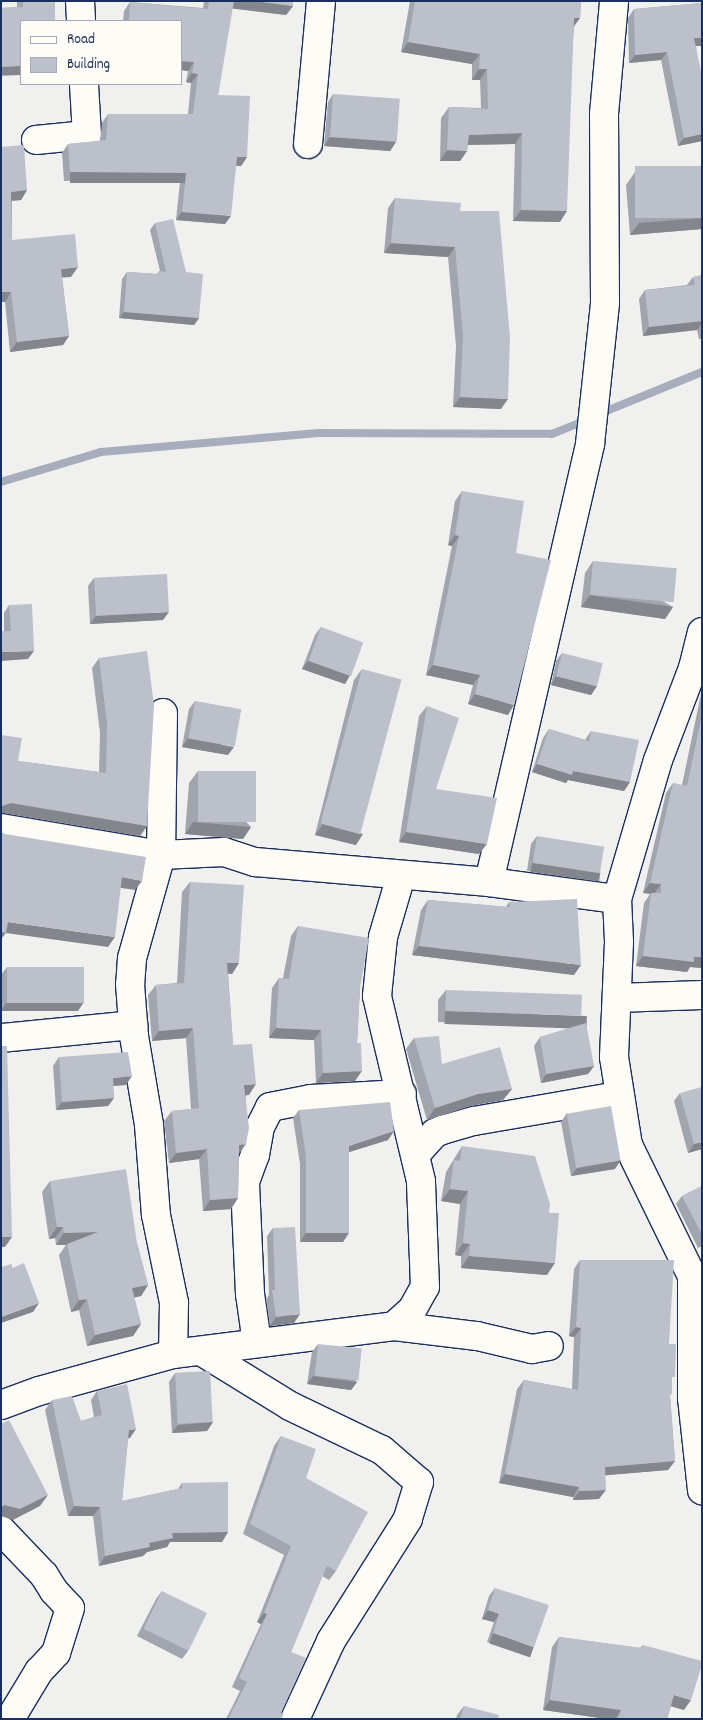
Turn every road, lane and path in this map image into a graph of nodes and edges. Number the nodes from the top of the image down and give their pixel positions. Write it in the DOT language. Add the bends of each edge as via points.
graph roads {
  1 [pos="80,1"];
  2 [pos="321,1"];
  3 [pos="614,1"];
  4 [pos="81,20"];
  5 [pos="84,85"];
  6 [pos="36,140"];
  7 [pos="308,144"];
  8 [pos="702,632"];
  9 [pos="163,713"];
  10 [pos="1,828"];
  11 [pos="161,855"];
  12 [pos="400,876"];
  13 [pos="489,882"];
  14 [pos="617,899"];
  15 [pos="702,995"];
  16 [pos="617,998"];
  17 [pos="133,1024"];
  18 [pos="1,1038"];
  19 [pos="402,1094"];
  20 [pos="618,1096"];
  21 [pos="416,1154"];
  22 [pos="697,1275"];
  23 [pos="394,1326"];
  24 [pos="256,1343"];
  25 [pos="549,1346"];
  26 [pos="201,1351"];
  27 [pos="173,1354"];
  28 [pos="1,1405"];
  29 [pos="702,1490"];
  30 [pos="1,1530"];
  31 [pos="10,1719"];
  32 [pos="295,1719"];
  1 -- 4 [label="street"];
  2 -- 7 [label="street"];
  3 -- 13 [label="street" via="604,114 606,303 590,444"];
  5 -- 6 [label="street" via="87,135"];
  8 -- 14 [label="street" via="693,668 658,760"];
  9 -- 11 [label="street"];
  10 -- 11 [label="street"];
  11 -- 12 [label="street" via="224,852 255,862"];
  11 -- 17 [label="street" via="132,958"];
  12 -- 13 [label="street"];
  12 -- 19 [label="street" via="383,937 377,996"];
  13 -- 14 [label="street"];
  14 -- 16 [label="street"];
  15 -- 16 [label="street"];
  16 -- 20 [label="street" via="614,1057"];
  17 -- 18 [label="street"];
  17 -- 27 [label="street" via="149,1125 156,1215 174,1303"];
  19 -- 21 [label="street"];
  19 -- 24 [label="street" via="311,1099 270,1107 260,1128 255,1155 244,1182"];
  20 -- 21 [label="street" via="474,1121 442,1130 435,1133"];
  20 -- 22 [label="street" via="628,1145"];
  21 -- 23 [label="street" via="422,1181 425,1287 412,1310"];
  22 -- 29 [label="street" via="692,1398"];
  23 -- 24 [label="street"];
  23 -- 25 [label="street" via="477,1336 532,1349"];
  24 -- 26 [label="street"];
  26 -- 27 [label="street"];
  26 -- 32 [label="street" via="290,1406 382,1450 419,1482 408,1519 331,1641"];
  27 -- 28 [label="street" via="39,1391"];
  30 -- 31 [label="street" via="70,1608 56,1653 39,1671"];
}
